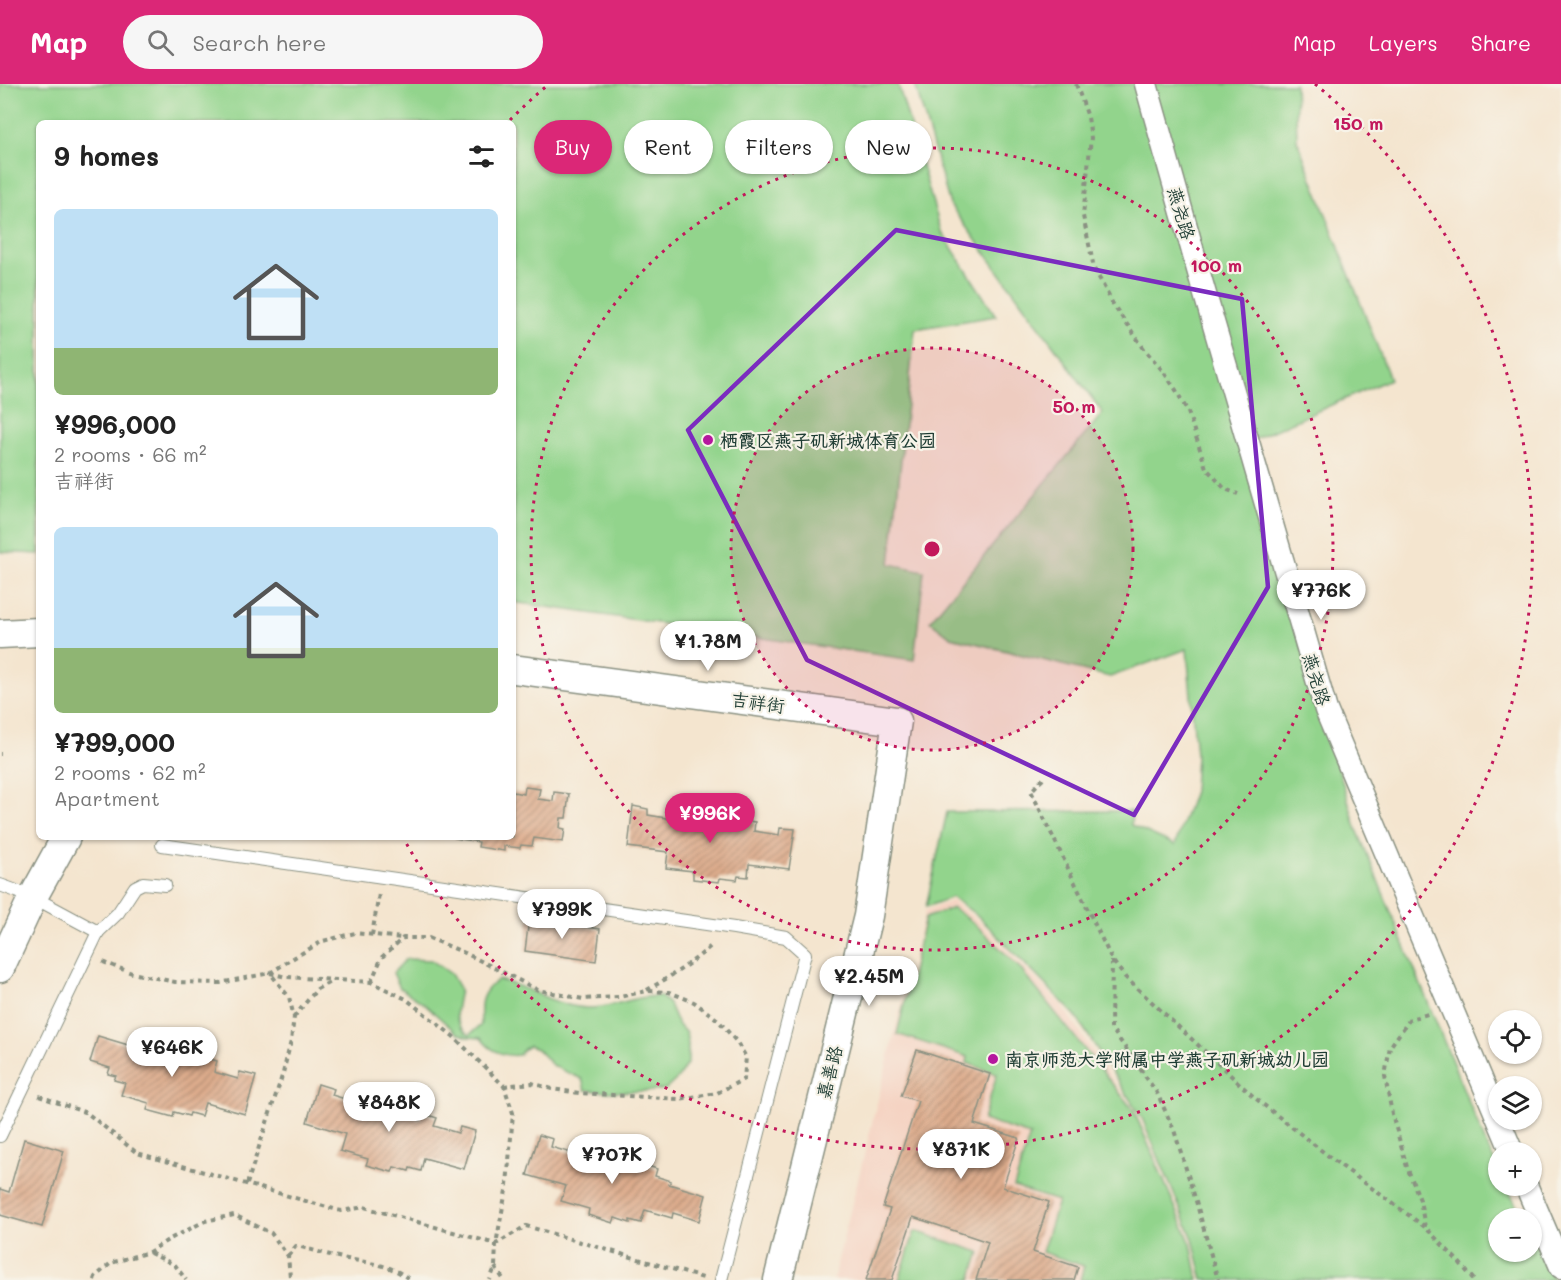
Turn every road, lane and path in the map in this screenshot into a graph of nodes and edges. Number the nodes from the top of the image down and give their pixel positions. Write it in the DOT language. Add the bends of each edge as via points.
graph roads {
  1 [pos="1076,84"];
  2 [pos="1146,84"];
  3 [pos="1262,492"];
  4 [pos="36,632"];
  5 [pos="0,634"];
  6 [pos="516,669"];
  7 [pos="897,721"];
  8 [pos="1043,779"];
  9 [pos="64,840"];
  10 [pos="162,845"];
  11 [pos="382,878"];
  12 [pos="0,885"];
  13 [pos="165,885"];
  14 [pos="33,897"];
  15 [pos="734,928"];
  16 [pos="98,932"];
  17 [pos="372,935"];
  18 [pos="403,938"];
  19 [pos="86,956"];
  20 [pos="1112,960"];
  21 [pos="0,968"];
  22 [pos="270,973"];
  23 [pos="334,980"];
  24 [pos="371,982"];
  25 [pos="646,991"];
  26 [pos="1450,1007"];
  27 [pos="294,1017"];
  28 [pos="504,1086"];
  29 [pos="21,1090"];
  30 [pos="0,1136"];
  31 [pos="1508,1142"];
  32 [pos="247,1184"];
  33 [pos="1531,1196"];
  34 [pos="1425,1227"];
  35 [pos="496,1244"];
  36 [pos="149,1252"];
  37 [pos="288,1257"];
  38 [pos="495,1267"];
  39 [pos="1561,1267"];
  40 [pos="94,1280"];
  41 [pos="186,1280"];
  42 [pos="288,1280"];
  43 [pos="410,1280"];
  44 [pos="490,1280"];
  45 [pos="504,1280"];
  46 [pos="711,1280"];
  47 [pos="722,1280"];
  48 [pos="778,1280"];
  49 [pos="1218,1280"];
  50 [pos="1474,1280"];
  1 -- 3 [label="path" via="1091,138 1083,216 1098,277 1119,313 1176,390 1188,412 1206,468 1226,489 1243,496"];
  2 -- 3 [label="street, 燕尧路"];
  3 -- 26 [label="street, 燕尧路" via="1326,710"];
  4 -- 5 [label="street"];
  6 -- 7 [label="street, 吉祥街"];
  7 -- 48 [label="street, 嘉善路" via="868,916"];
  8 -- 20 [label="path" via="1031,791"];
  9 -- 14 [label="street"];
  10 -- 11 [label="lane"];
  11 -- 15 [label="lane"];
  11 -- 17 [label="path"];
  12 -- 14 [label="lane"];
  13 -- 16 [label="lane" via="143,883 135,887 118,913"];
  14 -- 16 [label="lane"];
  14 -- 21 [label="street"];
  15 -- 25 [label="path" via="698,958"];
  15 -- 47 [label="lane" via="786,937 805,954"];
  16 -- 19 [label="lane"];
  17 -- 18 [label="path"];
  17 -- 22 [label="path" via="355,933 323,941"];
  18 -- 24 [label="path" via="382,957"];
  18 -- 25 [label="path" via="429,938 538,990 583,999"];
  19 -- 22 [label="path" via="132,973 175,982 220,983"];
  19 -- 29 [label="lane"];
  20 -- 34 [label="path" via="1125,977 1256,1098"];
  20 -- 49 [label="path" via="1111,1028 1157,1093 1174,1130"];
  22 -- 23 [label="path"];
  22 -- 27 [label="path" via="289,997"];
  23 -- 24 [label="path"];
  23 -- 27 [label="path" via="318,989"];
  24 -- 28 [label="path" via="406,999 453,1036"];
  25 -- 28 [label="path" via="669,992 694,1002 718,1020 746,1057 744,1079 717,1093 679,1099 579,1093 532,1083"];
  26 -- 31 [label="street, 燕尧路"];
  26 -- 34 [label="path" via="1410,1019 1390,1047 1385,1076"];
  27 -- 32 [label="path" via="283,1073"];
  28 -- 35 [label="path" via="513,1113 507,1185"];
  29 -- 30 [label="lane"];
  29 -- 32 [label="path" via="87,1113 137,1153"];
  32 -- 35 [label="path" via="340,1211 364,1207"];
  33 -- 39 [label="street"];
  34 -- 50 [label="path"];
  35 -- 38 [label="path"];
  35 -- 46 [label="path" via="526,1226"];
  36 -- 37 [label="path" via="205,1221 234,1215 271,1233"];
  36 -- 40 [label="path" via="111,1263"];
  36 -- 41 [label="path" via="175,1264"];
  37 -- 42 [label="path"];
  37 -- 43 [label="path" via="296,1246 387,1266"];
  38 -- 44 [label="path"];
  38 -- 45 [label="path"];
}
